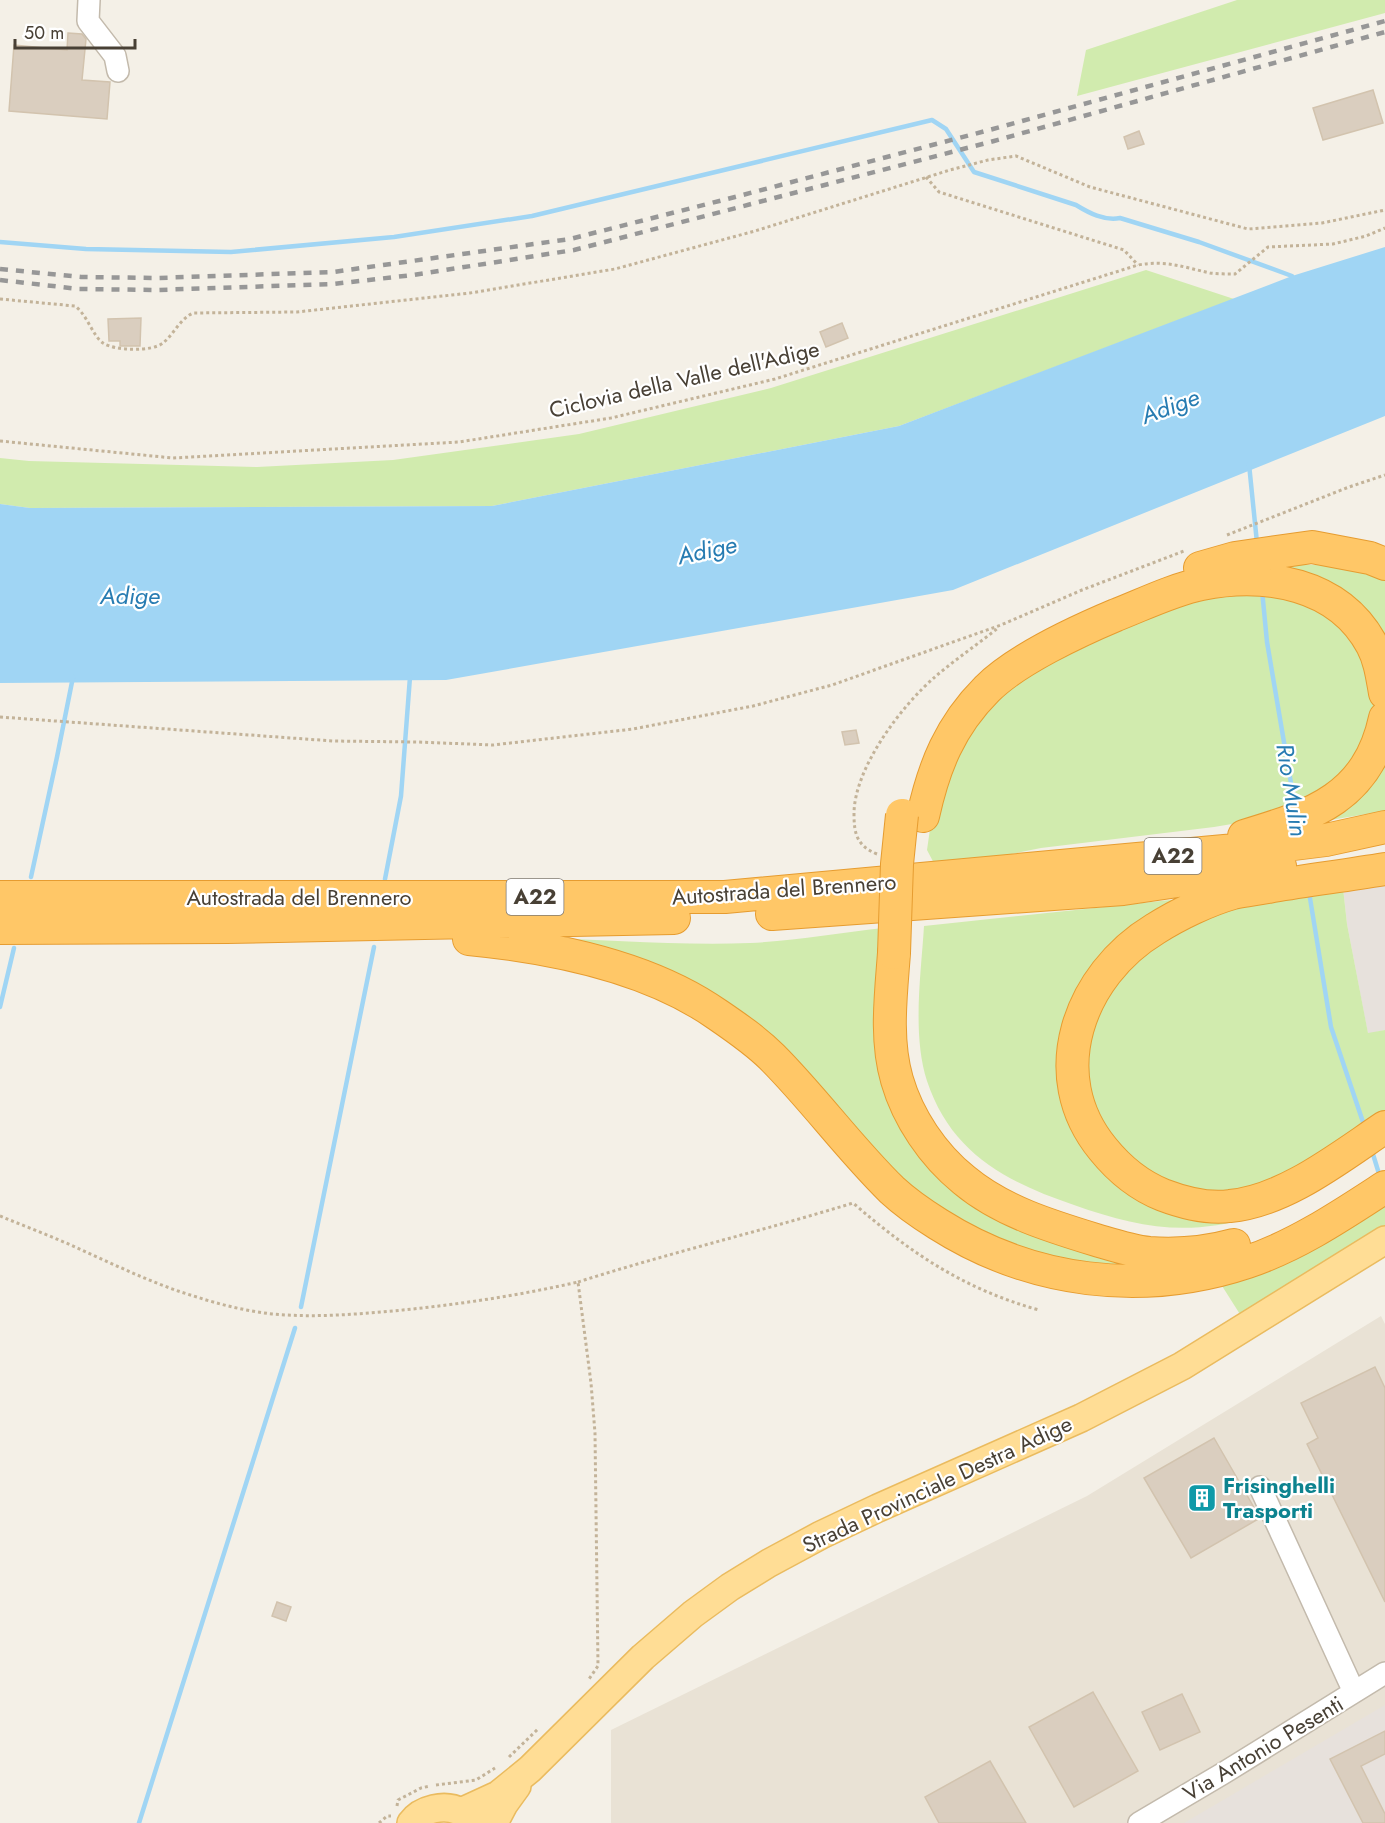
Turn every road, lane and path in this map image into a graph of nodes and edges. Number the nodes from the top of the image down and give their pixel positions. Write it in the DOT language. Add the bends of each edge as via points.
graph roads {
  1 [pos="89,0"];
  2 [pos="118,71"];
  3 [pos="926,177"];
  4 [pos="1385,210"];
  5 [pos="1385,228"];
  6 [pos="1138,265"];
  7 [pos="0,298"];
  8 [pos="0,441"];
  9 [pos="1385,475"];
  10 [pos="1187,550"];
  11 [pos="1232,551"];
  12 [pos="1385,564"];
  13 [pos="1274,566"];
  14 [pos="1001,625"];
  15 [pos="1385,693"];
  16 [pos="0,717"];
  17 [pos="1385,718"];
  18 [pos="1385,827"];
  19 [pos="1385,849"];
  20 [pos="882,856"];
  21 [pos="1280,856"];
  22 [pos="1329,859"];
  23 [pos="1385,869"];
  24 [pos="0,897"];
  25 [pos="334,924"];
  26 [pos="0,928"];
  27 [pos="1385,1127"];
  28 [pos="1385,1145"];
  29 [pos="1385,1166"];
  30 [pos="1360,1179"];
  31 [pos="0,1216"];
  32 [pos="1381,1242"];
  33 [pos="578,1282"];
  34 [pos="1040,1310"];
  35 [pos="1260,1487"];
  36 [pos="1385,1673"];
  37 [pos="585,1684"];
  38 [pos="1354,1692"];
  39 [pos="540,1727"];
  40 [pos="530,1769"];
  41 [pos="401,1815"];
  42 [pos="467,1817"];
  43 [pos="379,1823"];
  44 [pos="494,1823"];
  45 [pos="1139,1823"];
  1 -- 2 [label="street" via="88,21 115,56"];
  3 -- 4 [label="path" via="1016,156 1090,188 1248,229 1323,224"];
  3 -- 6 [label="path" via="939,192 1124,250"];
  3 -- 7 [label="path" via="755,231 615,268 470,292 297,312 192,313 162,345 147,349 123,350 104,343 83,311 75,306"];
  5 -- 6 [label="path, Ciclovia della Valle dell'Adige" via="1333,244 1268,247 1235,274 1155,262"];
  6 -- 8 [label="path, Ciclovia della Valle dell'Adige" via="776,379 611,418 459,442 173,458"];
  9 -- 11 [label="path" via="1275,516"];
  10 -- 14 [label="path"];
  11 -- 13 [label="highway"];
  11 -- 30 [label="highway, bridge" via="1041,631 996,656 943,709 917,760 912,816 897,864 904,954 890,1009 897,1079 910,1114 930,1145 964,1180 1019,1213 1066,1231 1146,1253 1194,1254 1258,1239 1289,1225"];
  12 -- 13 [label="highway" via="1312,547"];
  13 -- 15 [label="highway" via="1339,605 1362,629 1382,671"];
  14 -- 16 [label="path" via="832,685 753,706 633,729 493,745 333,741"];
  14 -- 20 [label="path" via="920,692 872,754 858,785 854,828 858,841"];
  17 -- 21 [label="highway" via="1375,753 1356,781 1318,810"];
  18 -- 22 [label="highway, Autostrada del Brennero / A22"];
  19 -- 22 [label="highway, Autostrada del Brennero / A22"];
  21 -- 22 [label="highway, Autostrada del Brennero / A22"];
  21 -- 24 [label="highway, Autostrada del Brennero / A22" via="1069,866 725,897"];
  21 -- 25 [label="highway, Autostrada del Brennero / A22" via="1123,889 728,917"];
  21 -- 30 [label="highway" via="1233,893 1155,929 1110,967 1088,999 1078,1024 1073,1054 1079,1107 1097,1143 1115,1164 1152,1191 1178,1200 1229,1207 1284,1191"];
  22 -- 23 [label="highway"];
  25 -- 26 [label="highway, Autostrada del Brennero / A22"];
  25 -- 30 [label="highway" via="508,943 605,964 667,986 715,1013 770,1055 870,1168 907,1203 960,1238 1020,1264 1066,1276 1169,1279 1249,1261 1287,1246"];
  27 -- 30 [label="highway"];
  28 -- 30 [label="highway"];
  29 -- 30 [label="highway"];
  31 -- 33 [label="path" via="170,1289 270,1313 302,1316 402,1310"];
  32 -- 40 [label="main road, Strada Provinciale Destra Adige" via="1182,1366 1081,1418 820,1535 730,1587 643,1657"];
  33 -- 34 [label="path" via="853,1203 904,1245 955,1278 991,1295"];
  33 -- 37 [label="path" via="591,1383 596,1489 598,1666"];
  35 -- 38 [label="street"];
  36 -- 38 [label="street, Via Antonio Pesenti"];
  38 -- 45 [label="street, Via Antonio Pesenti"];
  39 -- 41 [label="path" via="502,1764 476,1780 421,1788 398,1800"];
  40 -- 42 [label="main road, Strada Provinciale Destra Adige"];
  40 -- 44 [label="main road, Strada Provinciale Destra Adige"];
  41 -- 42 [label="main road, Strada Provinciale Destra Adige" via="413,1819 430,1809 444,1808"];
  41 -- 43 [label="path" via="387,1816"];
}
